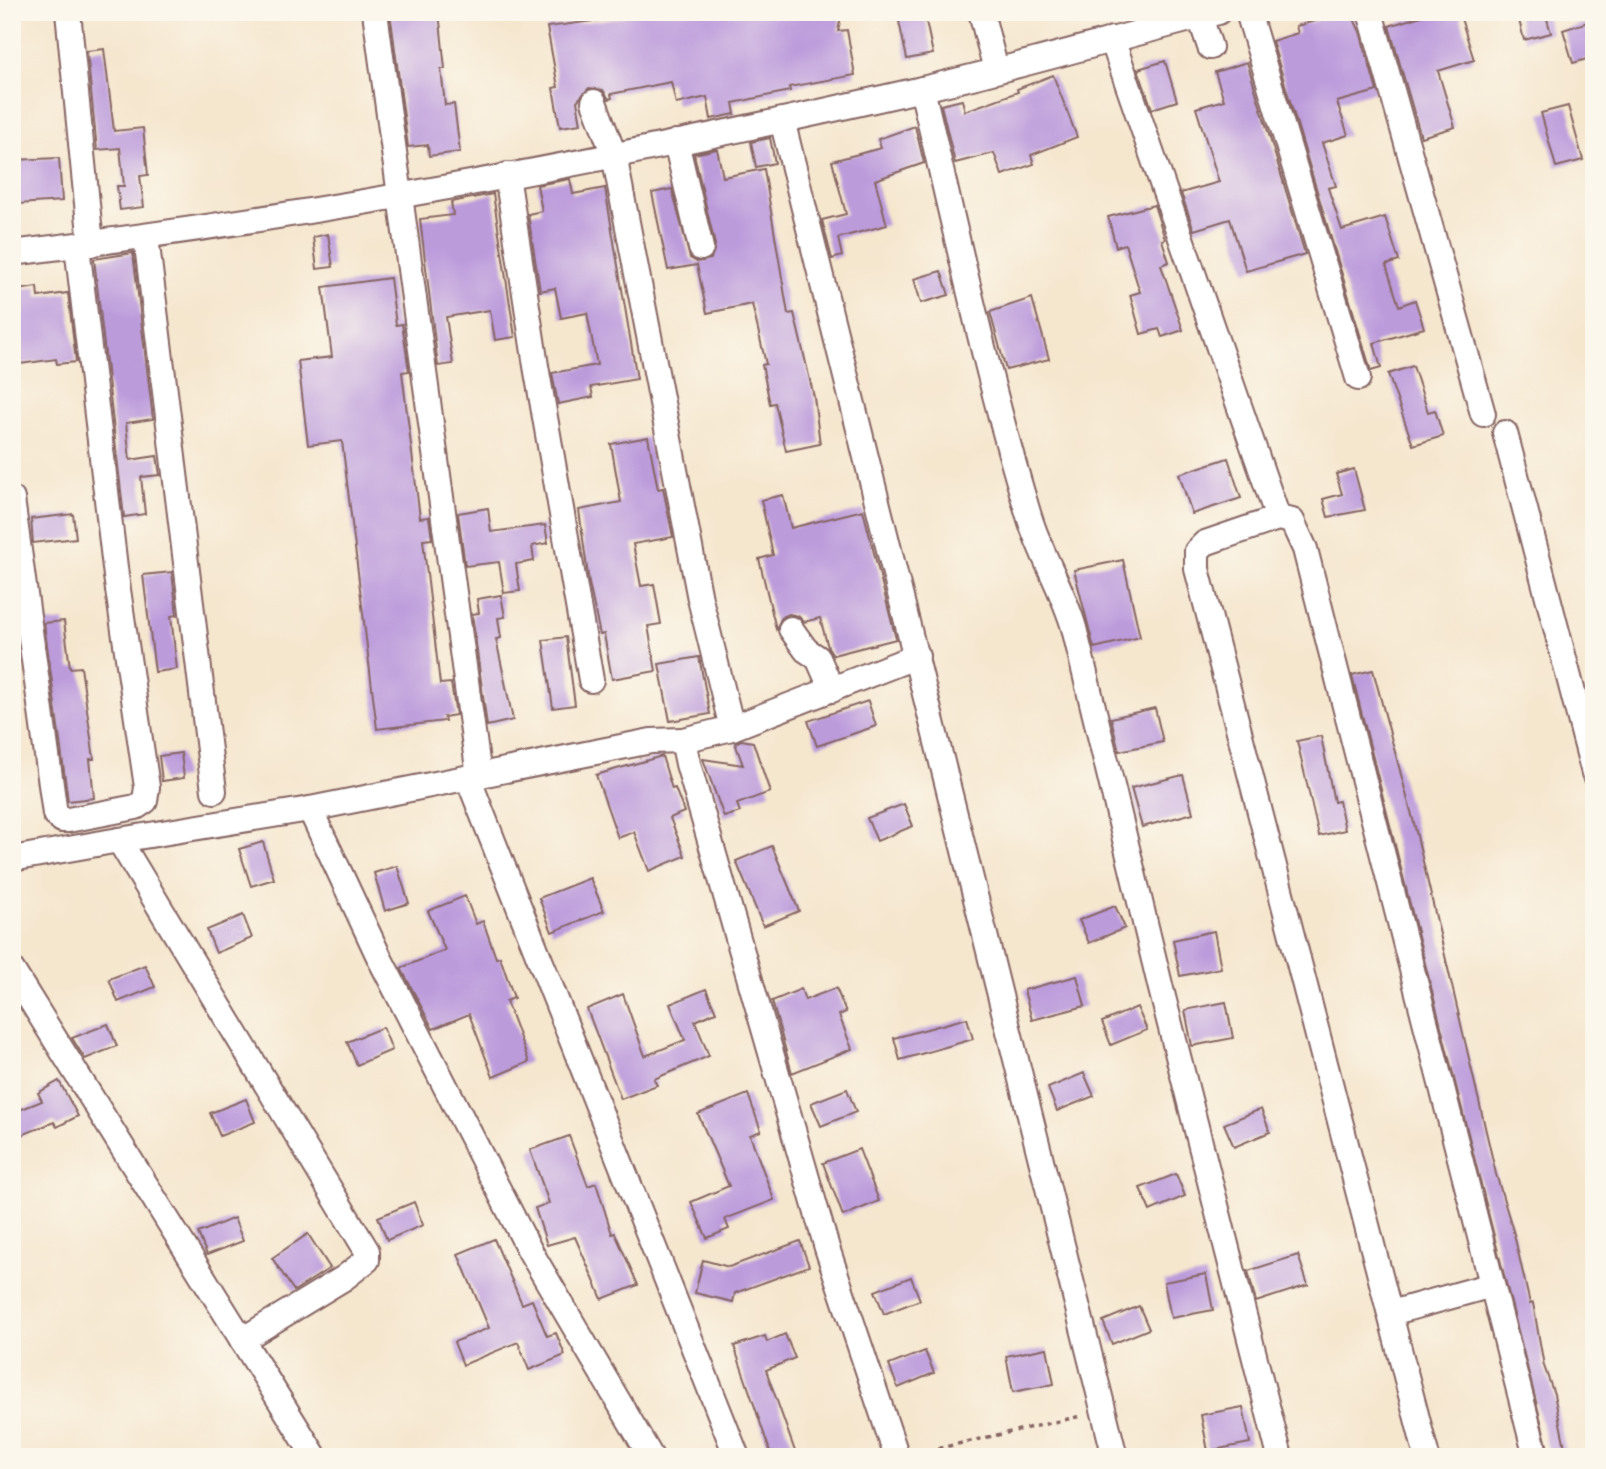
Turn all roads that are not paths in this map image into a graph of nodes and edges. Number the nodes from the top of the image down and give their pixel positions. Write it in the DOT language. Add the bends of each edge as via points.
graph roads {
  1 [pos="68,12"];
  2 [pos="375,12"];
  3 [pos="981,12"];
  4 [pos="1248,12"];
  5 [pos="1370,12"];
  6 [pos="1208,15"];
  7 [pos="1112,39"];
  8 [pos="1210,47"];
  9 [pos="996,69"];
  10 [pos="922,89"];
  11 [pos="594,102"];
  12 [pos="782,120"];
  13 [pos="676,142"];
  14 [pos="614,155"];
  15 [pos="507,175"];
  16 [pos="398,195"];
  17 [pos="146,237"];
  18 [pos="84,245"];
  19 [pos="701,248"];
  20 [pos="12,253"];
  21 [pos="1358,378"];
  22 [pos="1483,414"];
  23 [pos="1505,433"];
  24 [pos="12,499"];
  25 [pos="1278,518"];
  26 [pos="791,629"];
  27 [pos="917,656"];
  28 [pos="591,680"];
  29 [pos="832,690"];
  30 [pos="732,728"];
  31 [pos="683,740"];
  32 [pos="1594,773"];
  33 [pos="473,777"];
  34 [pos="214,791"];
  35 [pos="310,809"];
  36 [pos="119,840"];
  37 [pos="12,859"];
  38 [pos="12,970"];
  39 [pos="1492,1285"];
  40 [pos="1391,1313"];
  41 [pos="242,1340"];
  42 [pos="906,1455"];
  43 [pos="315,1457"];
  44 [pos="651,1457"];
  45 [pos="737,1457"];
  46 [pos="1115,1457"];
  47 [pos="1280,1457"];
  48 [pos="1427,1457"];
  49 [pos="1536,1457"];
  1 -- 18 [label="street"];
  2 -- 16 [label="street"];
  3 -- 9 [label="street"];
  4 -- 21 [label="street"];
  5 -- 22 [label="street"];
  6 -- 7 [label="street"];
  6 -- 8 [label="street"];
  7 -- 9 [label="street"];
  7 -- 25 [label="street"];
  9 -- 10 [label="street"];
  10 -- 12 [label="street"];
  10 -- 47 [label="street" via="1015,468 1034,532 1057,577 1074,628"];
  11 -- 14 [label="street"];
  12 -- 13 [label="street"];
  12 -- 27 [label="street"];
  13 -- 14 [label="street"];
  13 -- 19 [label="street"];
  14 -- 15 [label="street"];
  14 -- 30 [label="street" via="697,586"];
  15 -- 16 [label="street"];
  15 -- 28 [label="street"];
  16 -- 17 [label="street"];
  16 -- 33 [label="street"];
  17 -- 18 [label="street"];
  17 -- 34 [label="street"];
  18 -- 20 [label="street"];
  18 -- 24 [label="street" via="113,550 147,787 145,801 136,807 68,820 55,814"];
  23 -- 32 [label="street"];
  25 -- 39 [label="street" via="1292,522 1305,549"];
  25 -- 40 [label="street" via="1205,543 1197,551 1197,569"];
  26 -- 29 [label="street" via="818,658"];
  27 -- 29 [label="street"];
  27 -- 46 [label="street"];
  29 -- 30 [label="street"];
  30 -- 31 [label="street"];
  31 -- 33 [label="street" via="651,741"];
  31 -- 42 [label="street" via="823,1235"];
  33 -- 35 [label="street"];
  33 -- 45 [label="street"];
  35 -- 36 [label="street"];
  35 -- 44 [label="street" via="380,958 524,1239"];
  36 -- 37 [label="street"];
  36 -- 41 [label="street" via="367,1251 367,1260 344,1278"];
  38 -- 41 [label="street"];
  39 -- 40 [label="street"];
  39 -- 49 [label="street"];
  40 -- 48 [label="street"];
  41 -- 43 [label="street"];
}
